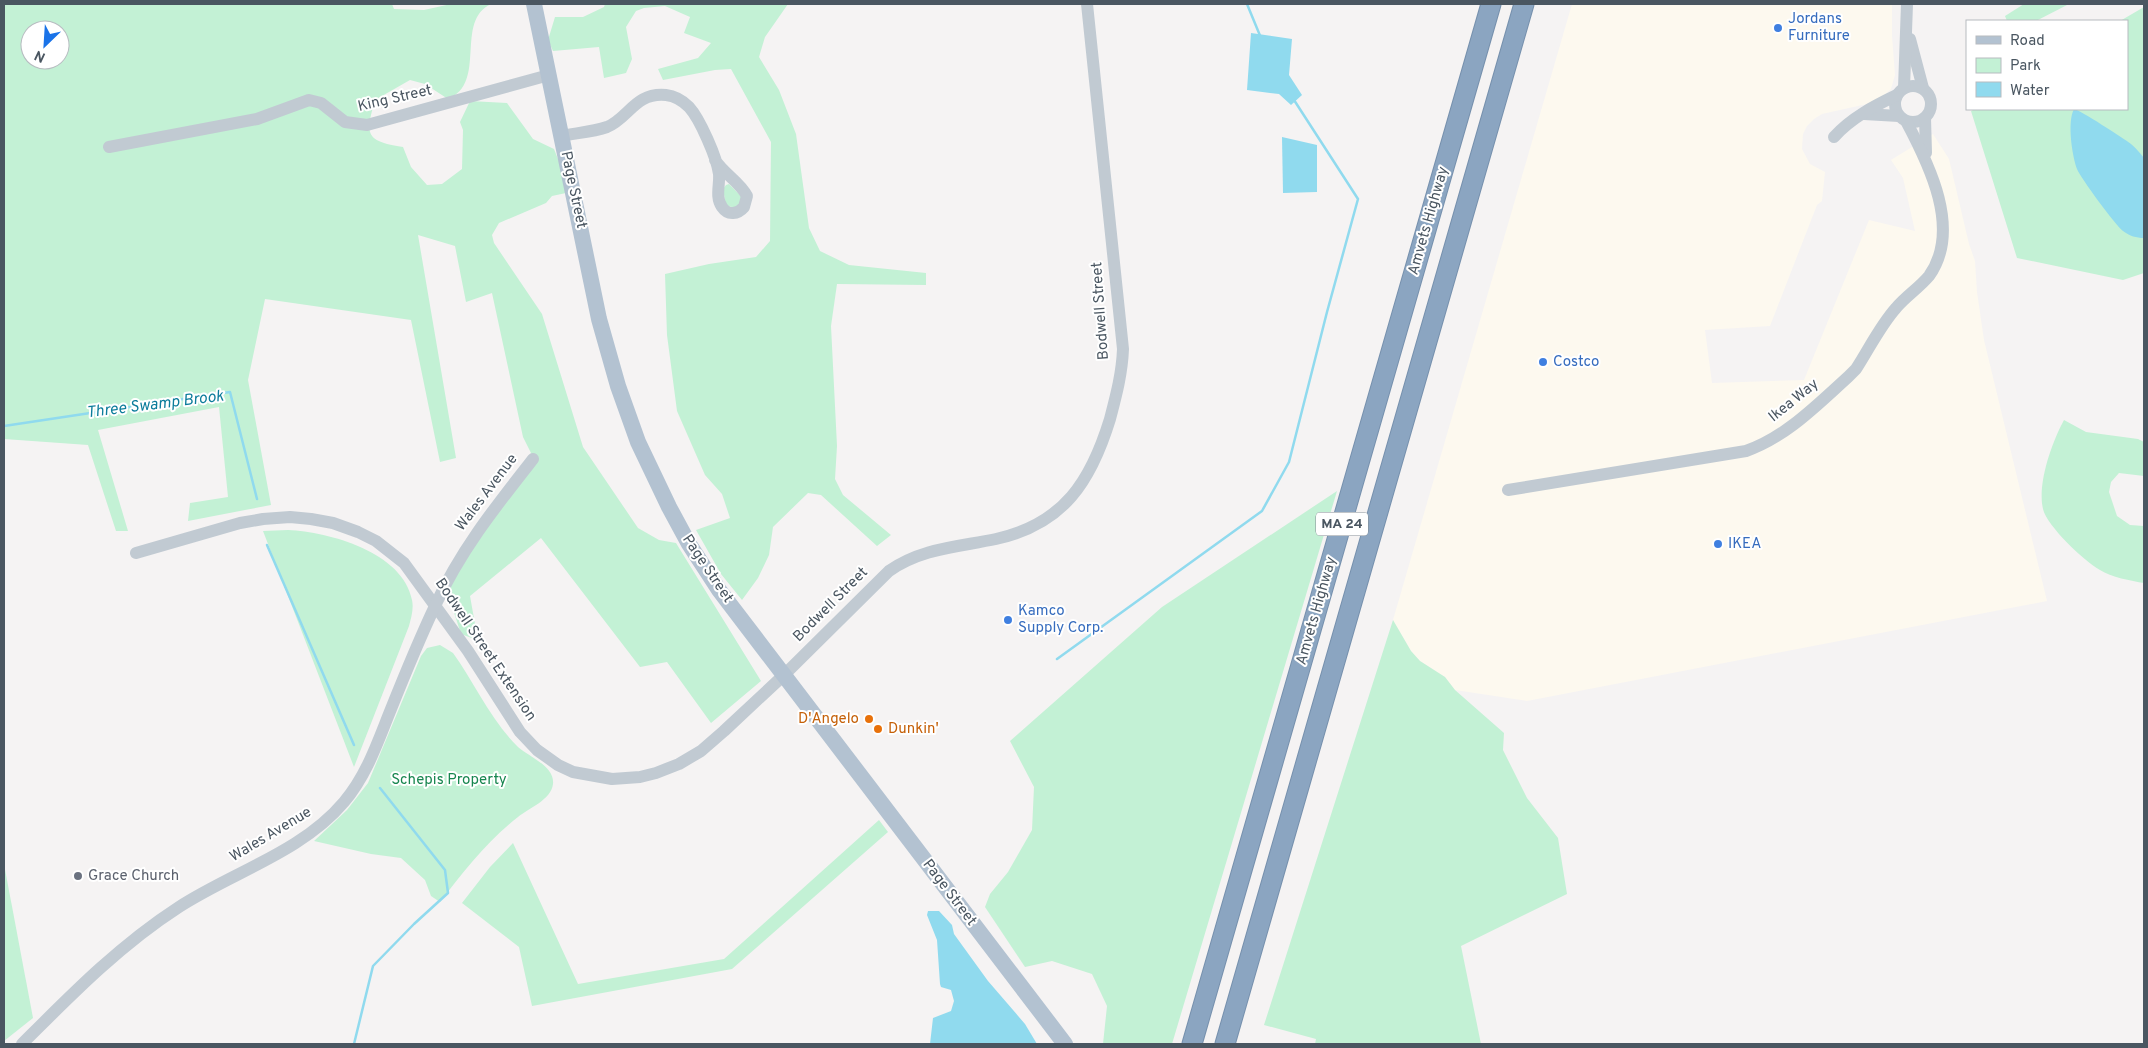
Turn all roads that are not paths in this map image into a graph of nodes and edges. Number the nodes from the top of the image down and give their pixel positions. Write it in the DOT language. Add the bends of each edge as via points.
graph roads {
  1 [pos="534,4"];
  2 [pos="1087,4"];
  3 [pos="1491,4"];
  4 [pos="1524,4"];
  5 [pos="1907,4"];
  6 [pos="1907,30"];
  7 [pos="549,75"];
  8 [pos="1923,88"];
  9 [pos="1900,92"];
  10 [pos="1864,114"];
  11 [pos="1925,118"];
  12 [pos="1903,119"];
  13 [pos="561,132"];
  14 [pos="1834,137"];
  15 [pos="109,147"];
  16 [pos="1926,158"];
  17 [pos="715,160"];
  18 [pos="736,183"];
  19 [pos="718,188"];
  20 [pos="533,459"];
  21 [pos="1508,490"];
  22 [pos="136,553"];
  23 [pos="435,606"];
  24 [pos="784,675"];
  25 [pos="22,1044"];
  26 [pos="1065,1044"];
  27 [pos="1192,1044"];
  28 [pos="1225,1044"];
  1 -- 7 [label="main road, Page Street"];
  2 -- 24 [label="street, Bodwell Street" via="1123,349 1118,389 1097,458 1068,501 1035,525 998,538 924,552 896,566 841,616"];
  3 -- 27 [label="highway, Amvets Highway / MA 24"];
  4 -- 28 [label="highway, MA 24"];
  5 -- 6 [label="street"];
  6 -- 8 [label="street"];
  6 -- 9 [label="street"];
  7 -- 13 [label="main road, Page Street"];
  7 -- 15 [label="street, King Street" via="367,125 345,122 321,103 308,100 256,119"];
  8 -- 9 [label="street" via="1915,86"];
  8 -- 11 [label="street" via="1932,103"];
  9 -- 10 [label="street"];
  9 -- 12 [label="street" via="1895,106"];
  10 -- 12 [label="street"];
  10 -- 14 [label="street"];
  11 -- 12 [label="street" via="1918,122"];
  11 -- 16 [label="street, Ikea Way"];
  12 -- 16 [label="street, Ikea Way"];
  13 -- 17 [label="street" via="605,127 646,98 658,95 675,98 694,113"];
  13 -- 24 [label="main road, Page Street" via="605,345 638,442 699,560"];
  16 -- 21 [label="street, Ikea Way" via="1944,226 1942,245 1934,266 1921,285 1897,306 1856,369 1796,422 1765,443 1737,453"];
  17 -- 18 [label="street"];
  17 -- 19 [label="street" via="719,172"];
  18 -- 19 [label="street" via="726,180"];
  18 -- 19 [label="street" via="745,192 747,200 737,213 723,209"];
  20 -- 23 [label="street, Wales Avenue" via="474,536"];
  22 -- 23 [label="street, Bodwell Street Extension" via="263,519 290,517 321,521 358,532 389,549 404,563"];
  23 -- 24 [label="street, Bodwell Street Extension" via="526,739 558,765 596,778 640,777 692,757 724,732"];
  23 -- 25 [label="street, Wales Avenue" via="366,769 338,809 298,841 152,925 94,974"];
  24 -- 26 [label="main road, Page Street"];
}
